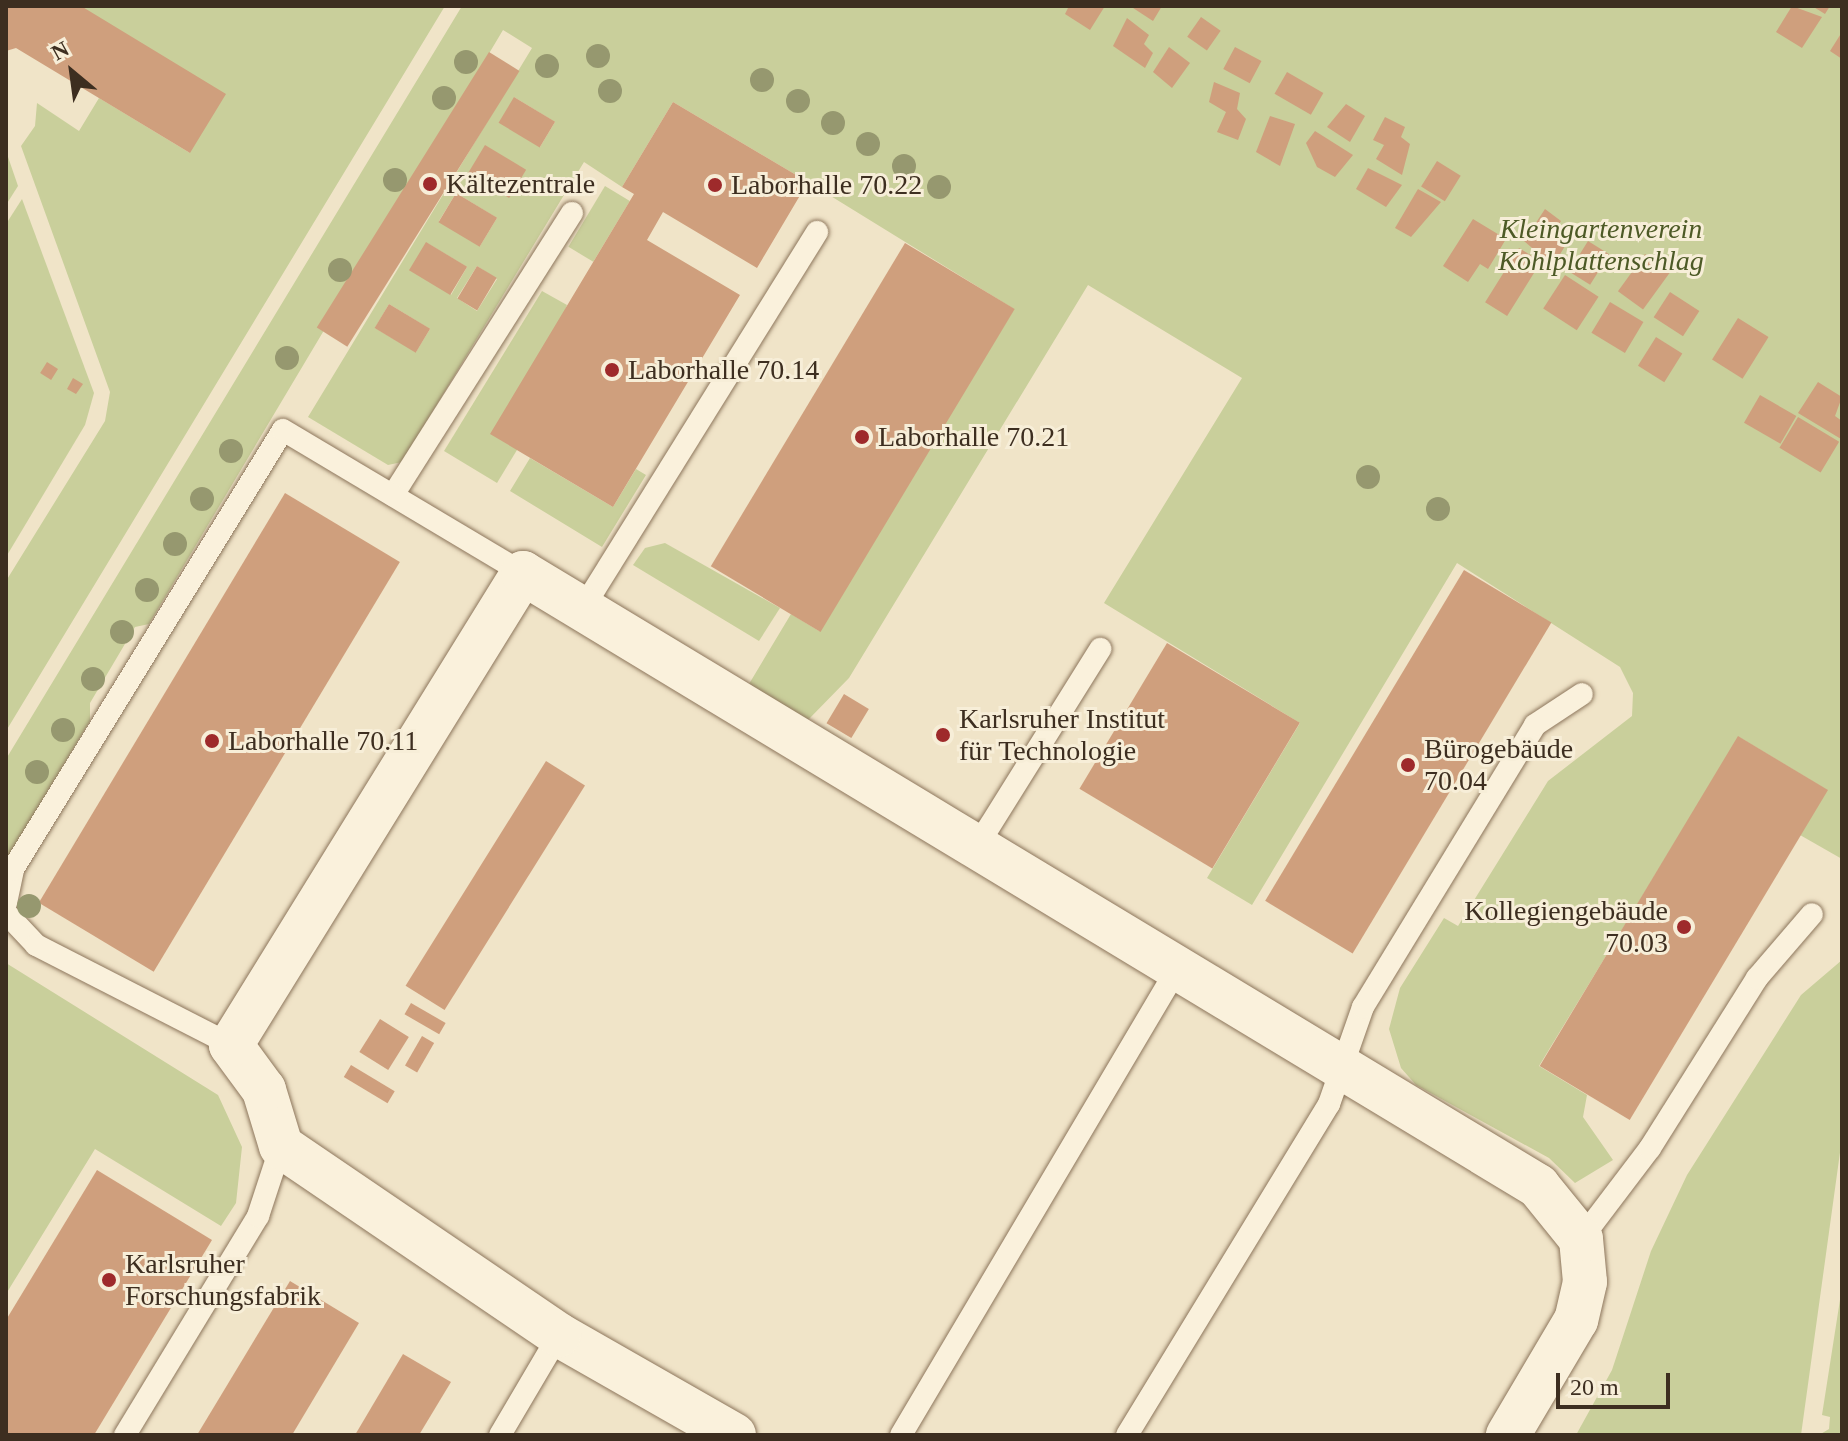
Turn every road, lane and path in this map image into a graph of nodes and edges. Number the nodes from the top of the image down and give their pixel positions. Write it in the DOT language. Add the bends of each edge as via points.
graph roads {
  1 [pos="572,213"];
  2 [pos="817,232"];
  3 [pos="393,495"];
  4 [pos="523,573"];
  5 [pos="583,608"];
  6 [pos="1100,649"];
  7 [pos="1582,694"];
  8 [pos="979,843"];
  9 [pos="6,903"];
  10 [pos="6,913"];
  11 [pos="1812,914"];
  12 [pos="1180,964"];
  13 [pos="231,1045"];
  14 [pos="1341,1063"];
  15 [pos="281,1146"];
  16 [pos="1581,1239"];
  17 [pos="559,1335"];
  18 [pos="125,1435"];
  19 [pos="500,1435"];
  20 [pos="734,1435"];
  21 [pos="901,1435"];
  22 [pos="1127,1435"];
  23 [pos="1508,1435"];
  1 -- 3 [label="lane"];
  2 -- 5 [label="lane"];
  3 -- 4 [label="lane"];
  3 -- 9 [label="lane" via="283,430 13,869"];
  4 -- 5 [label="street"];
  4 -- 13 [label="street"];
  5 -- 8 [label="street"];
  6 -- 8 [label="lane"];
  7 -- 14 [label="lane" via="1535,725 1363,1007"];
  8 -- 12 [label="street"];
  10 -- 13 [label="lane" via="36,945"];
  11 -- 16 [label="lane" via="1757,978 1650,1148"];
  12 -- 14 [label="street"];
  12 -- 21 [label="lane"];
  13 -- 15 [label="street" via="264,1090"];
  14 -- 16 [label="street" via="1538,1186"];
  14 -- 22 [label="lane" via="1329,1104"];
  15 -- 17 [label="street"];
  15 -- 18 [label="lane" via="258,1216"];
  16 -- 23 [label="street" via="1585,1282 1576,1320"];
  17 -- 19 [label="lane"];
  17 -- 20 [label="street"];
}
